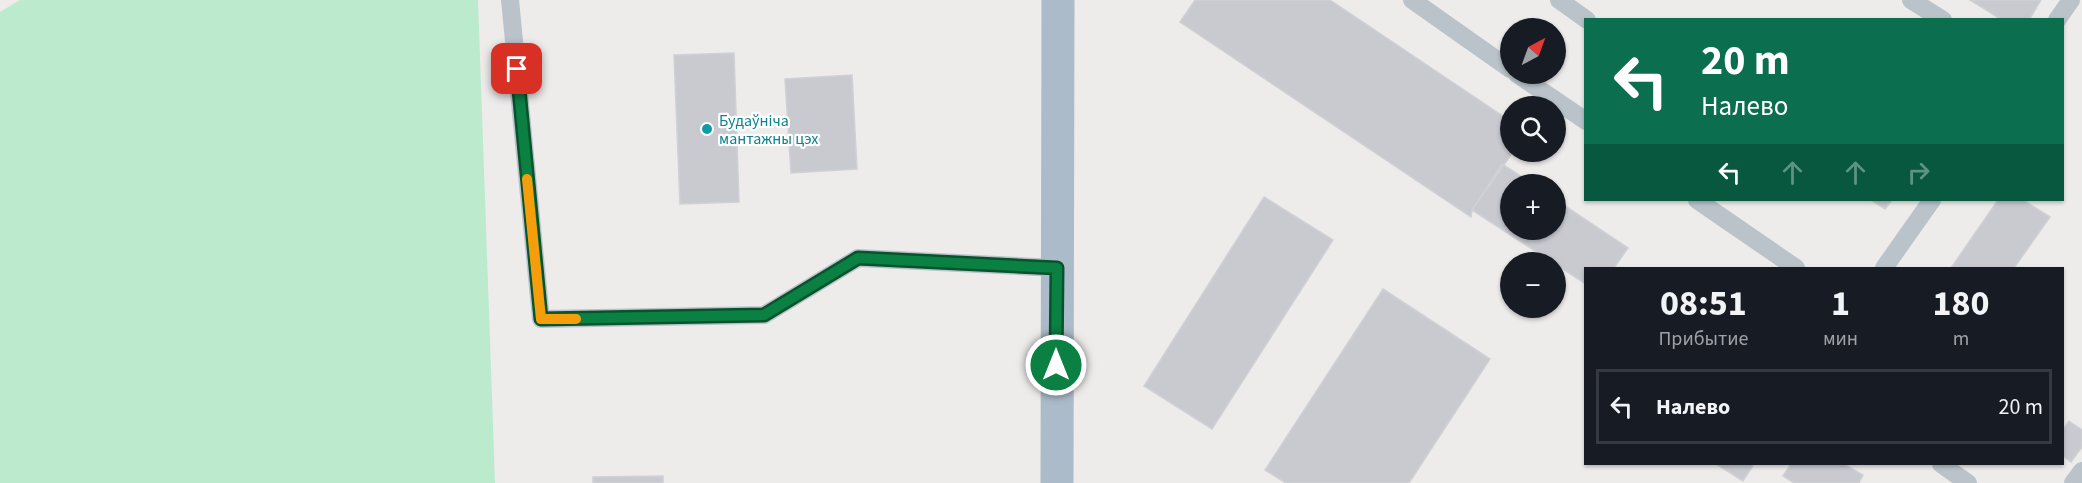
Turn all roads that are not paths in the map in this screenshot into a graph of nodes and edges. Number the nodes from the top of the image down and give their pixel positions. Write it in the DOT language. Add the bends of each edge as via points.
graph roads {
  1 [pos="510,0"];
  2 [pos="1058,0"];
  3 [pos="1412,0"];
  4 [pos="1559,0"];
  5 [pos="1911,0"];
  6 [pos="2071,0"];
  7 [pos="1584,18"];
  8 [pos="1939,18"];
  9 [pos="2058,18"];
  10 [pos="1500,62"];
  11 [pos="1532,84"];
  12 [pos="1584,120"];
  13 [pos="1698,201"];
  14 [pos="1931,201"];
  15 [pos="1795,267"];
  16 [pos="1885,267"];
  17 [pos="1057,268"];
  18 [pos="1942,465"];
  19 [pos="2082,471"];
  20 [pos="1057,483"];
  21 [pos="1968,483"];
  22 [pos="2073,483"];
  1 -- 17 [label="lane" via="541,319 764,315 858,258"];
  2 -- 17 [label="main road"];
  3 -- 10 [label="lane"];
  4 -- 7 [label="lane"];
  5 -- 8 [label="lane"];
  6 -- 9 [label="lane"];
  11 -- 12 [label="lane"];
  13 -- 15 [label="lane"];
  14 -- 16 [label="lane"];
  17 -- 20 [label="main road"];
  18 -- 21 [label="lane"];
  19 -- 22 [label="lane"];
}
